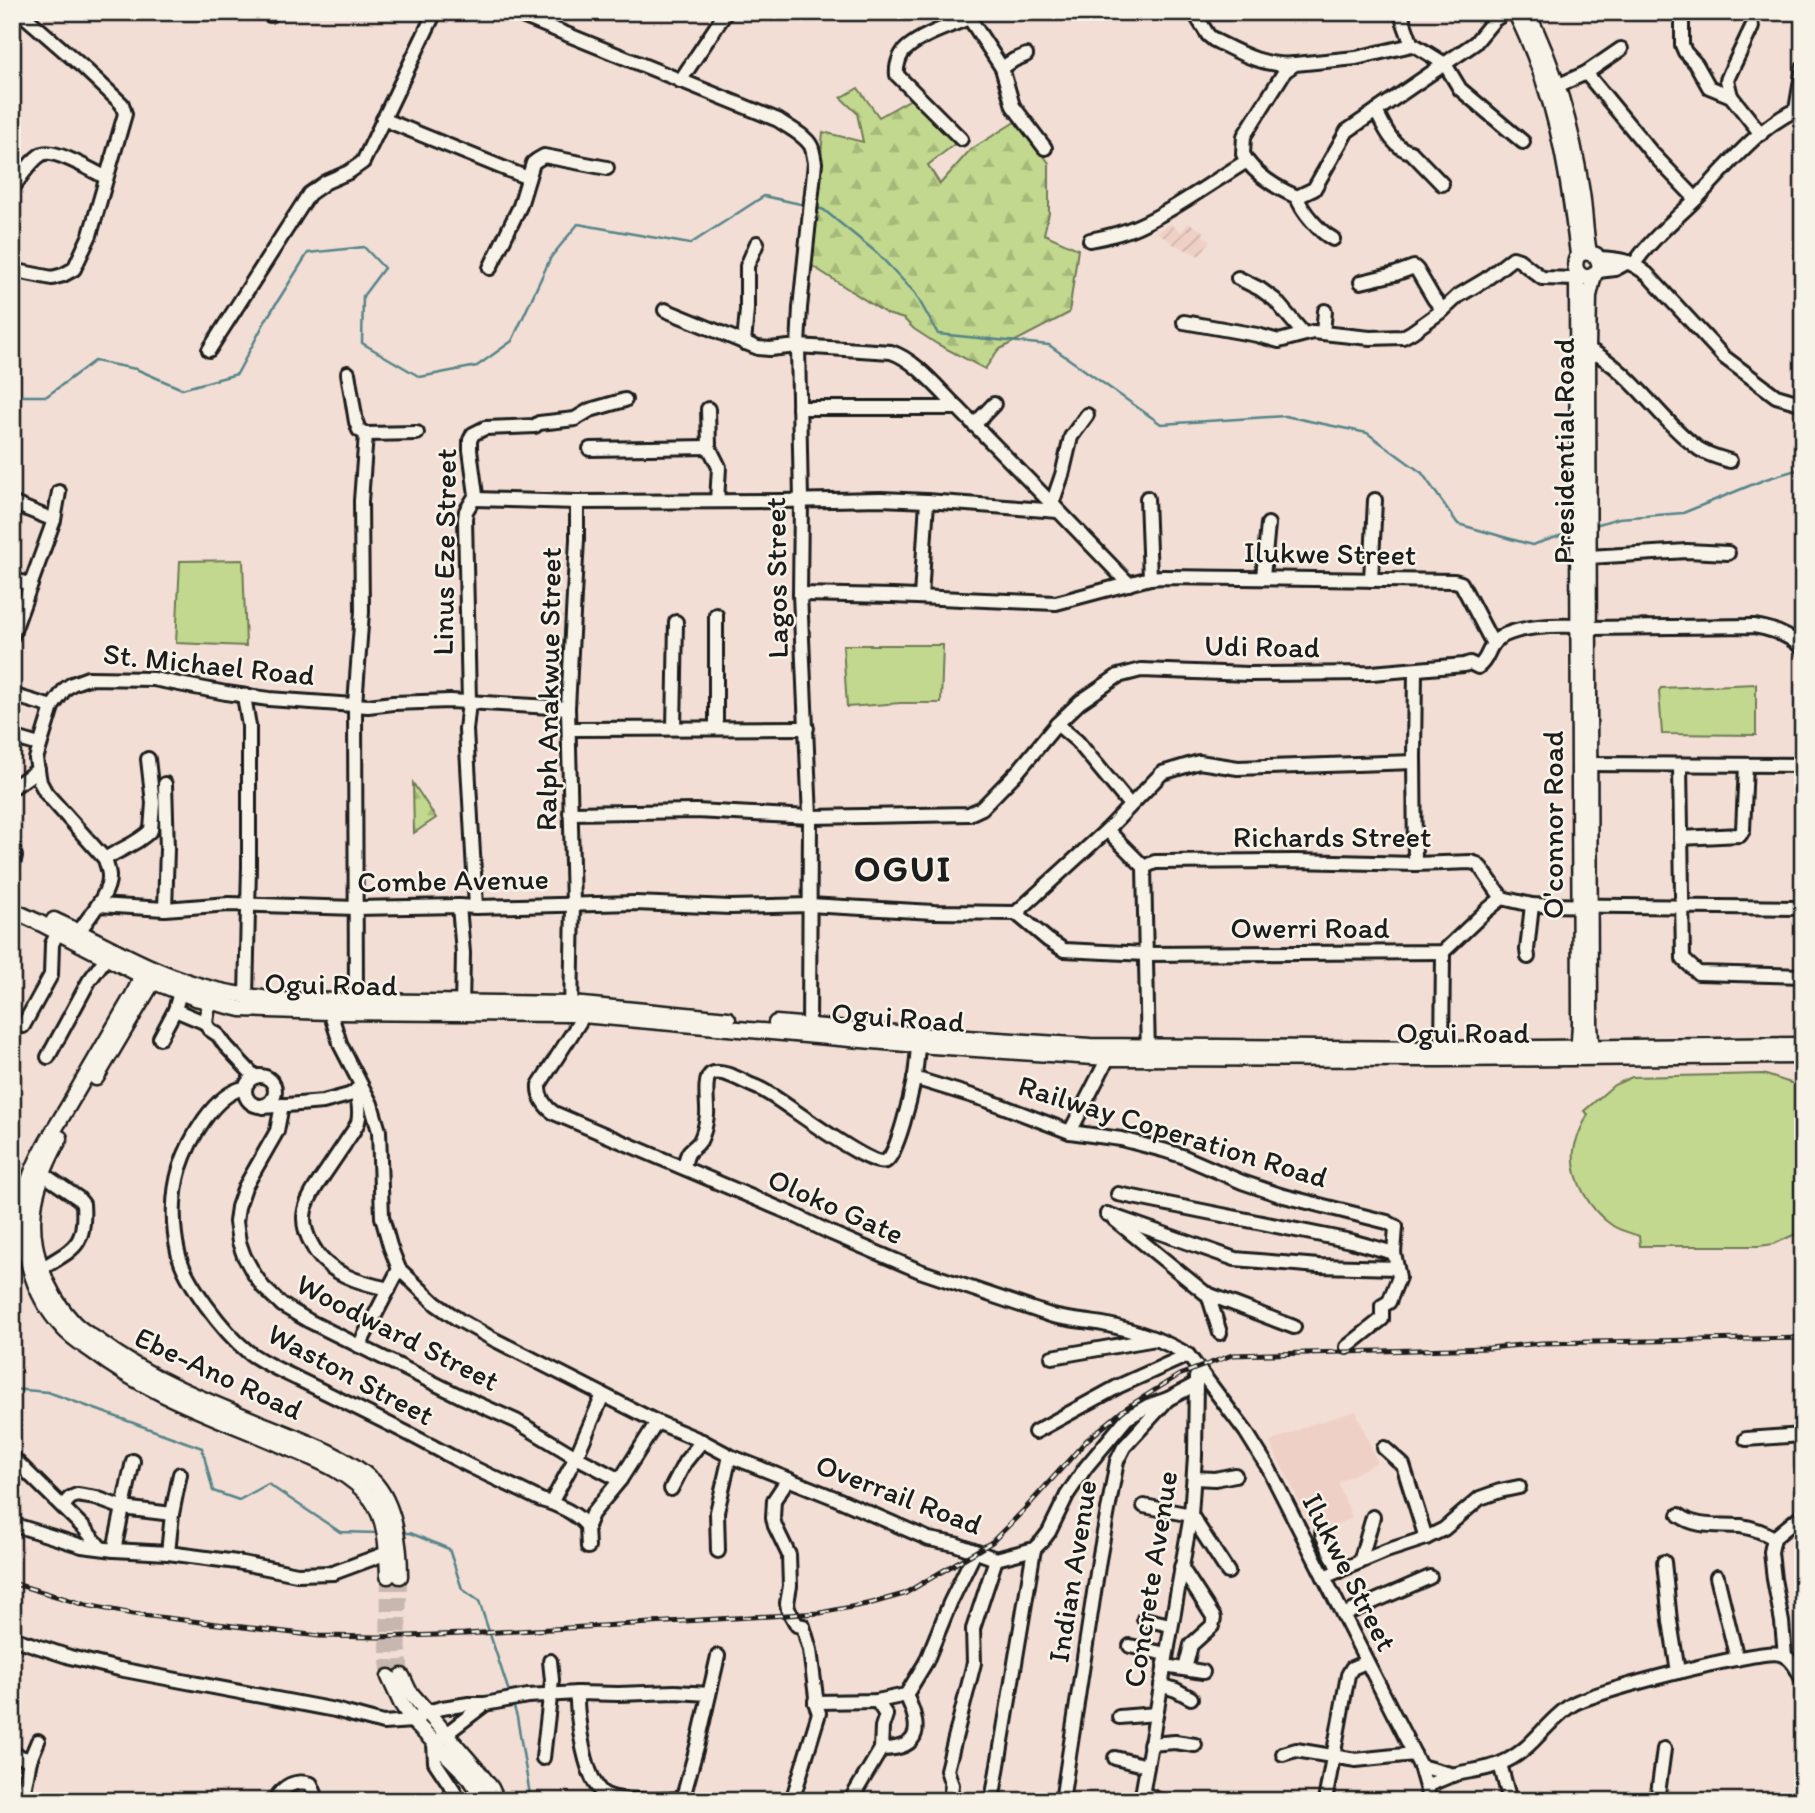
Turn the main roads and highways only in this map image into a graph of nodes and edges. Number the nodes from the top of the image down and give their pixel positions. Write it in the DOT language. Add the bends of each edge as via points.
graph roads {
  1 [pos="1515,12"];
  2 [pos="1527,12"];
  3 [pos="1588,266"];
  4 [pos="1584,626"];
  5 [pos="12,901"];
  6 [pos="12,910"];
  7 [pos="150,974"];
  8 [pos="462,1007"];
  9 [pos="1585,1024"];
  10 [pos="919,1040"];
  11 [pos="1803,1045"];
  12 [pos="1609,1047"];
  13 [pos="1560,1048"];
  14 [pos="1148,1052"];
  15 [pos="1585,1053"];
  16 [pos="1442,1054"];
  17 [pos="1803,1056"];
  18 [pos="390,1534"];
  19 [pos="440,1739"];
  20 [pos="485,1801"];
  21 [pos="497,1801"];
  1 -- 3 [label="main road, Presidential Road" via="1558,128"];
  2 -- 3 [label="main road, Presidential Road" via="1566,118 1577,167"];
  3 -- 4 [label="main road, Presidential Road"];
  4 -- 9 [label="main road, O'connor Road"];
  5 -- 7 [label="main road, Ogui Road" via="79,932"];
  6 -- 7 [label="main road, Ogui Road" via="106,958"];
  7 -- 8 [label="main road, Ogui Road" via="246,997"];
  7 -- 8 [label="main road, Ogui Road" via="180,992 241,1009 330,1012"];
  7 -- 18 [label="main road, Ebe-Ano Road" via="43,1174 34,1203 41,1269 71,1320 117,1354 163,1381 339,1458 372,1480 384,1497"];
  7 -- 18 [label="main road, Ebe-Ano Road" via="37,1160 28,1183 23,1241 37,1290 68,1334 129,1377 317,1460 354,1481 373,1502"];
  8 -- 10 [label="main road, Ogui Road" via="576,1011"];
  9 -- 12 [label="main road"];
  9 -- 13 [label="main road"];
  9 -- 15 [label="main road, O'connor Road"];
  10 -- 14 [label="main road, Ogui Road"];
  10 -- 14 [label="main road, Ogui Road" via="1108,1058"];
  11 -- 12 [label="main road, Ogui Road"];
  12 -- 15 [label="main road, Ogui Road"];
  13 -- 15 [label="main road, Ogui Road"];
  13 -- 16 [label="main road, Ogui Road"];
  14 -- 16 [label="main road, Ogui Road"];
  15 -- 16 [label="main road, Ogui Road"];
  15 -- 17 [label="main road, Ogui Road"];
  18 -- 18 [label="main road" via="394,1576 387,1553"];
  19 -- 19 [label="main road" via="426,1712 395,1677 401,1703 413,1721"];
  19 -- 20 [label="main road"];
  19 -- 21 [label="main road" via="491,1788"];
}
